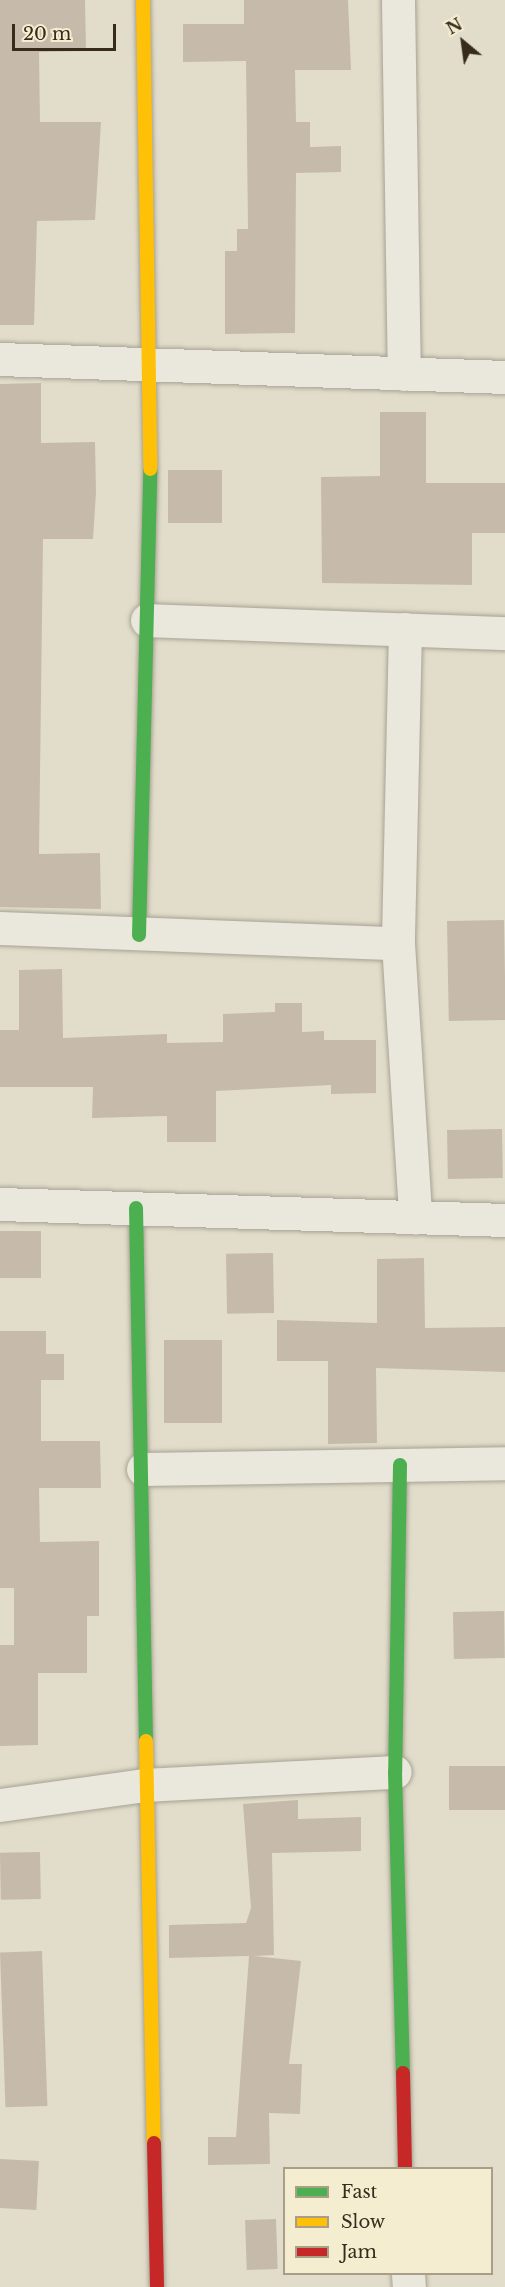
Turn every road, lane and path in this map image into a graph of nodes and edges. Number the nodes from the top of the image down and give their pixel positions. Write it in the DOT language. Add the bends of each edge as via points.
graph roads {
  1 [pos="143,0"];
  2 [pos="398,0"];
  3 [pos="0,359"];
  4 [pos="152,364"];
  5 [pos="404,374"];
  6 [pos="505,377"];
  7 [pos="147,620"];
  8 [pos="405,629"];
  9 [pos="505,633"];
  10 [pos="0,928"];
  11 [pos="139,935"];
  12 [pos="398,943"];
  13 [pos="0,1204"];
  14 [pos="136,1209"];
  15 [pos="414,1217"];
  16 [pos="505,1220"];
  17 [pos="505,1463"];
  18 [pos="400,1465"];
  19 [pos="143,1469"];
  20 [pos="395,1772"];
  21 [pos="144,1785"];
  22 [pos="0,1805"];
  23 [pos="405,2167"];
  24 [pos="157,2287"];
  1 -- 4 [label="street"];
  2 -- 5 [label="street"];
  3 -- 4 [label="street"];
  4 -- 5 [label="street"];
  4 -- 7 [label="street"];
  5 -- 6 [label="street"];
  7 -- 8 [label="street"];
  7 -- 11 [label="street"];
  8 -- 9 [label="street"];
  8 -- 12 [label="street"];
  10 -- 11 [label="street"];
  11 -- 12 [label="street"];
  12 -- 15 [label="street"];
  13 -- 14 [label="street"];
  14 -- 15 [label="street"];
  14 -- 19 [label="street"];
  15 -- 16 [label="street"];
  17 -- 18 [label="street"];
  18 -- 19 [label="street"];
  18 -- 20 [label="street"];
  19 -- 21 [label="street"];
  20 -- 21 [label="street"];
  20 -- 23 [label="street"];
  21 -- 22 [label="street"];
  21 -- 24 [label="street"];
}
